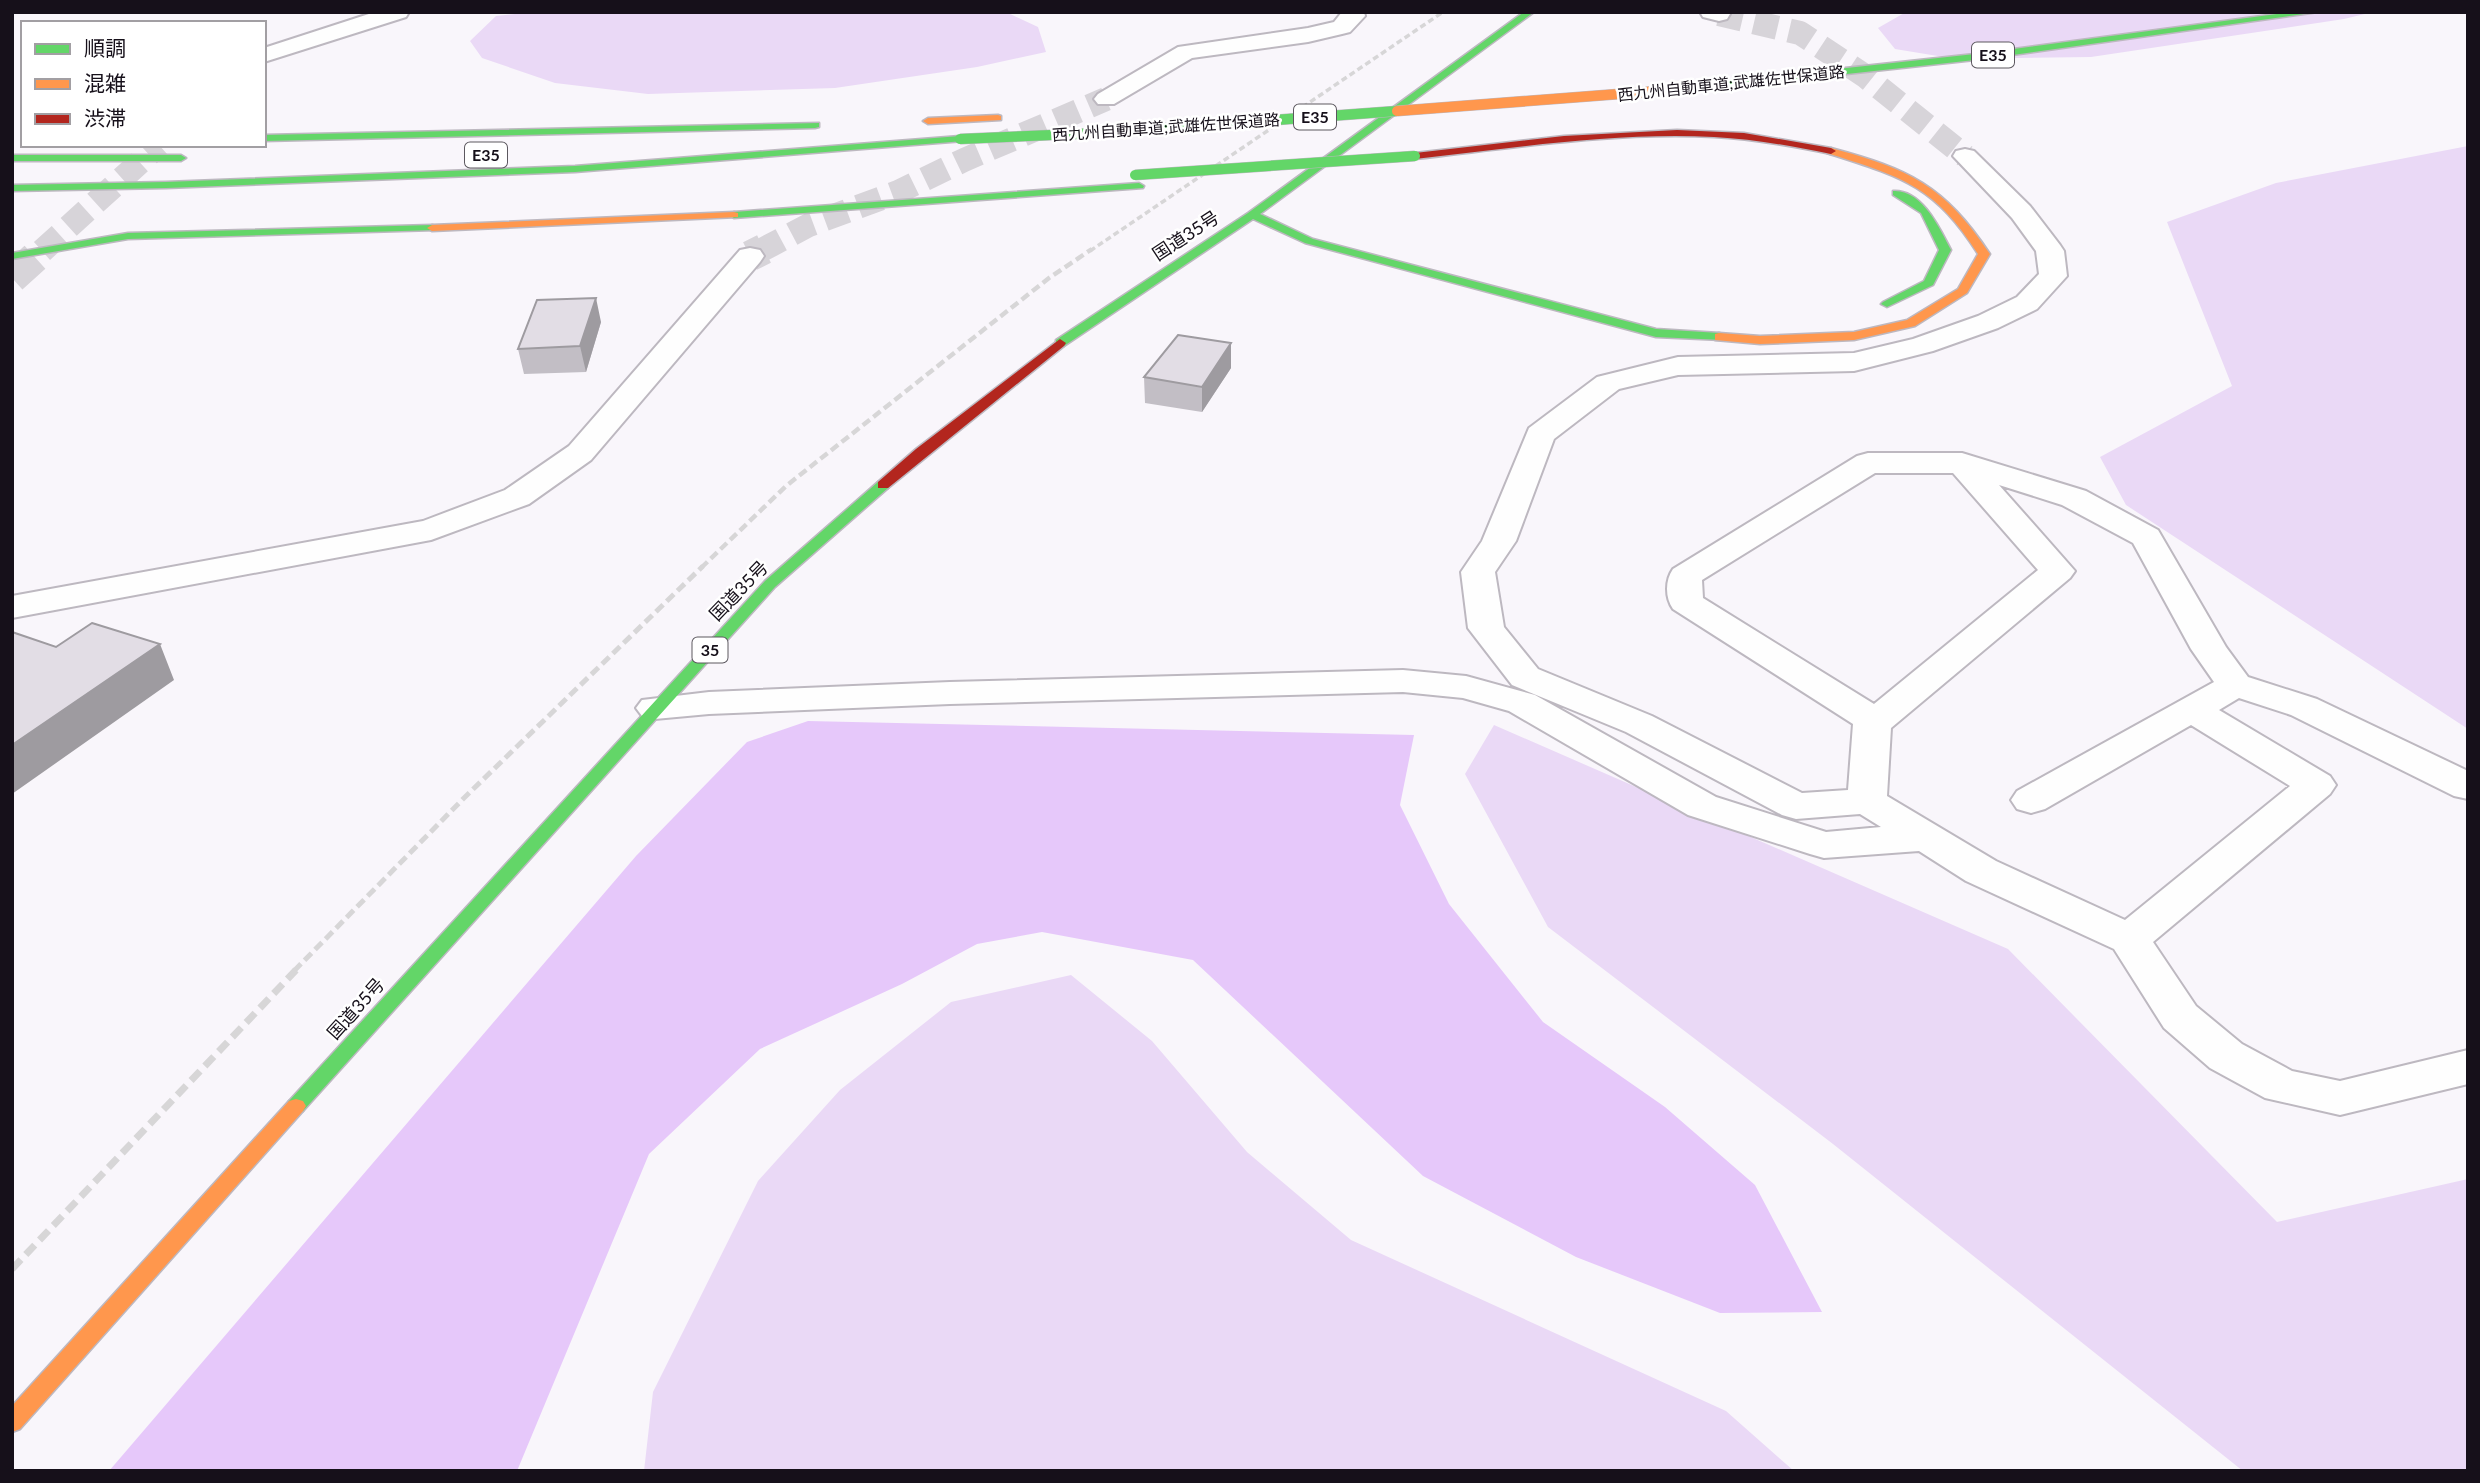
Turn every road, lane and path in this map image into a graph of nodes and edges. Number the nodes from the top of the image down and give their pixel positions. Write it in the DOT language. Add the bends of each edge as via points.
graph roads {
  1 [pos="398,12"];
  2 [pos="1353,12"];
  3 [pos="1530,12"];
  4 [pos="2314,12"];
  5 [pos="266,54"];
  6 [pos="1452,89"];
  7 [pos="1396,93"];
  8 [pos="1106,108"];
  9 [pos="1004,118"];
  10 [pos="914,122"];
  11 [pos="831,125"];
  12 [pos="266,138"];
  13 [pos="960,139"];
  14 [pos="550,153"];
  15 [pos="1965,156"];
  16 [pos="12,158"];
  17 [pos="196,158"];
  18 [pos="1415,161"];
  19 [pos="1137,181"];
  20 [pos="12,187"];
  21 [pos="830,192"];
  22 [pos="1252,215"];
  23 [pos="1306,221"];
  24 [pos="12,256"];
  25 [pos="750,256"];
  26 [pos="1869,310"];
  27 [pos="1962,464"];
  28 [pos="12,607"];
  29 [pos="2235,685"];
  30 [pos="655,708"];
  31 [pos="2193,710"];
  32 [pos="1875,721"];
  33 [pos="2468,787"];
  34 [pos="2031,800"];
  35 [pos="1867,801"];
  36 [pos="1928,836"];
  37 [pos="2129,939"];
  38 [pos="2468,1067"];
  39 [pos="12,1422"];
  1 -- 5 [label="street"];
  2 -- 8 [label="street" via="1342,27 1186,52"];
  3 -- 22 [label="highway, 国道35号 / 35"];
  4 -- 13 [label="highway, 西九州自動車道;武雄佐世保道路 / E35, bridge" via="1984,56 1671,90 1099,133"];
  6 -- 7 [label="highway"];
  9 -- 10 [label="highway"];
  11 -- 12 [label="highway, E35"];
  13 -- 14 [label="highway, 西九州自動車道;武雄佐世保道路 / E35"];
  13 -- 20 [label="highway" via="575,169"];
  15 -- 35 [label="street" via="2021,212 2050,251 2053,276 2027,303 1923,345 1854,362 1678,366 1608,383 1540,435 1499,541 1478,572 1486,628 1525,677 1639,724 1796,806"];
  16 -- 17 [label="highway"];
  18 -- 19 [label="highway, bridge"];
  18 -- 22 [label="highway" via="1556,141 1670,133 1798,143 1864,160 1927,187 1965,221 1984,254 1963,291 1911,323 1854,336 1760,340 1656,333 1309,241"];
  18 -- 26 [label="highway" via="1641,146 1753,150 1824,162 1889,187 1925,211 1945,250 1928,283"];
  19 -- 21 [label="highway"];
  19 -- 24 [label="highway" via="729,216 128,236"];
  22 -- 23 [label="highway"];
  22 -- 30 [label="highway, 国道35号 / 35" via="1079,329 921,452 770,584"];
  25 -- 28 [label="street" via="580,453 517,497 431,530"];
  27 -- 29 [label="street" via="2074,498 2146,537 2209,649"];
  27 -- 32 [label="street" via="2058,571"];
  27 -- 32 [label="street" via="1868,463 1685,576 1685,602"];
  29 -- 31 [label="street"];
  29 -- 33 [label="street" via="2304,707"];
  30 -- 36 [label="street" via="1362,682 1465,687 1522,703 1702,806 1824,845"];
  30 -- 39 [label="highway, 国道35号 / 35"];
  31 -- 34 [label="street"];
  31 -- 37 [label="street" via="2316,785"];
  32 -- 35 [label="street"];
  35 -- 36 [label="street"];
  36 -- 37 [label="street" via="1981,871"];
  37 -- 38 [label="street" via="2180,1017 2226,1056 2281,1086 2340,1098"];
}
